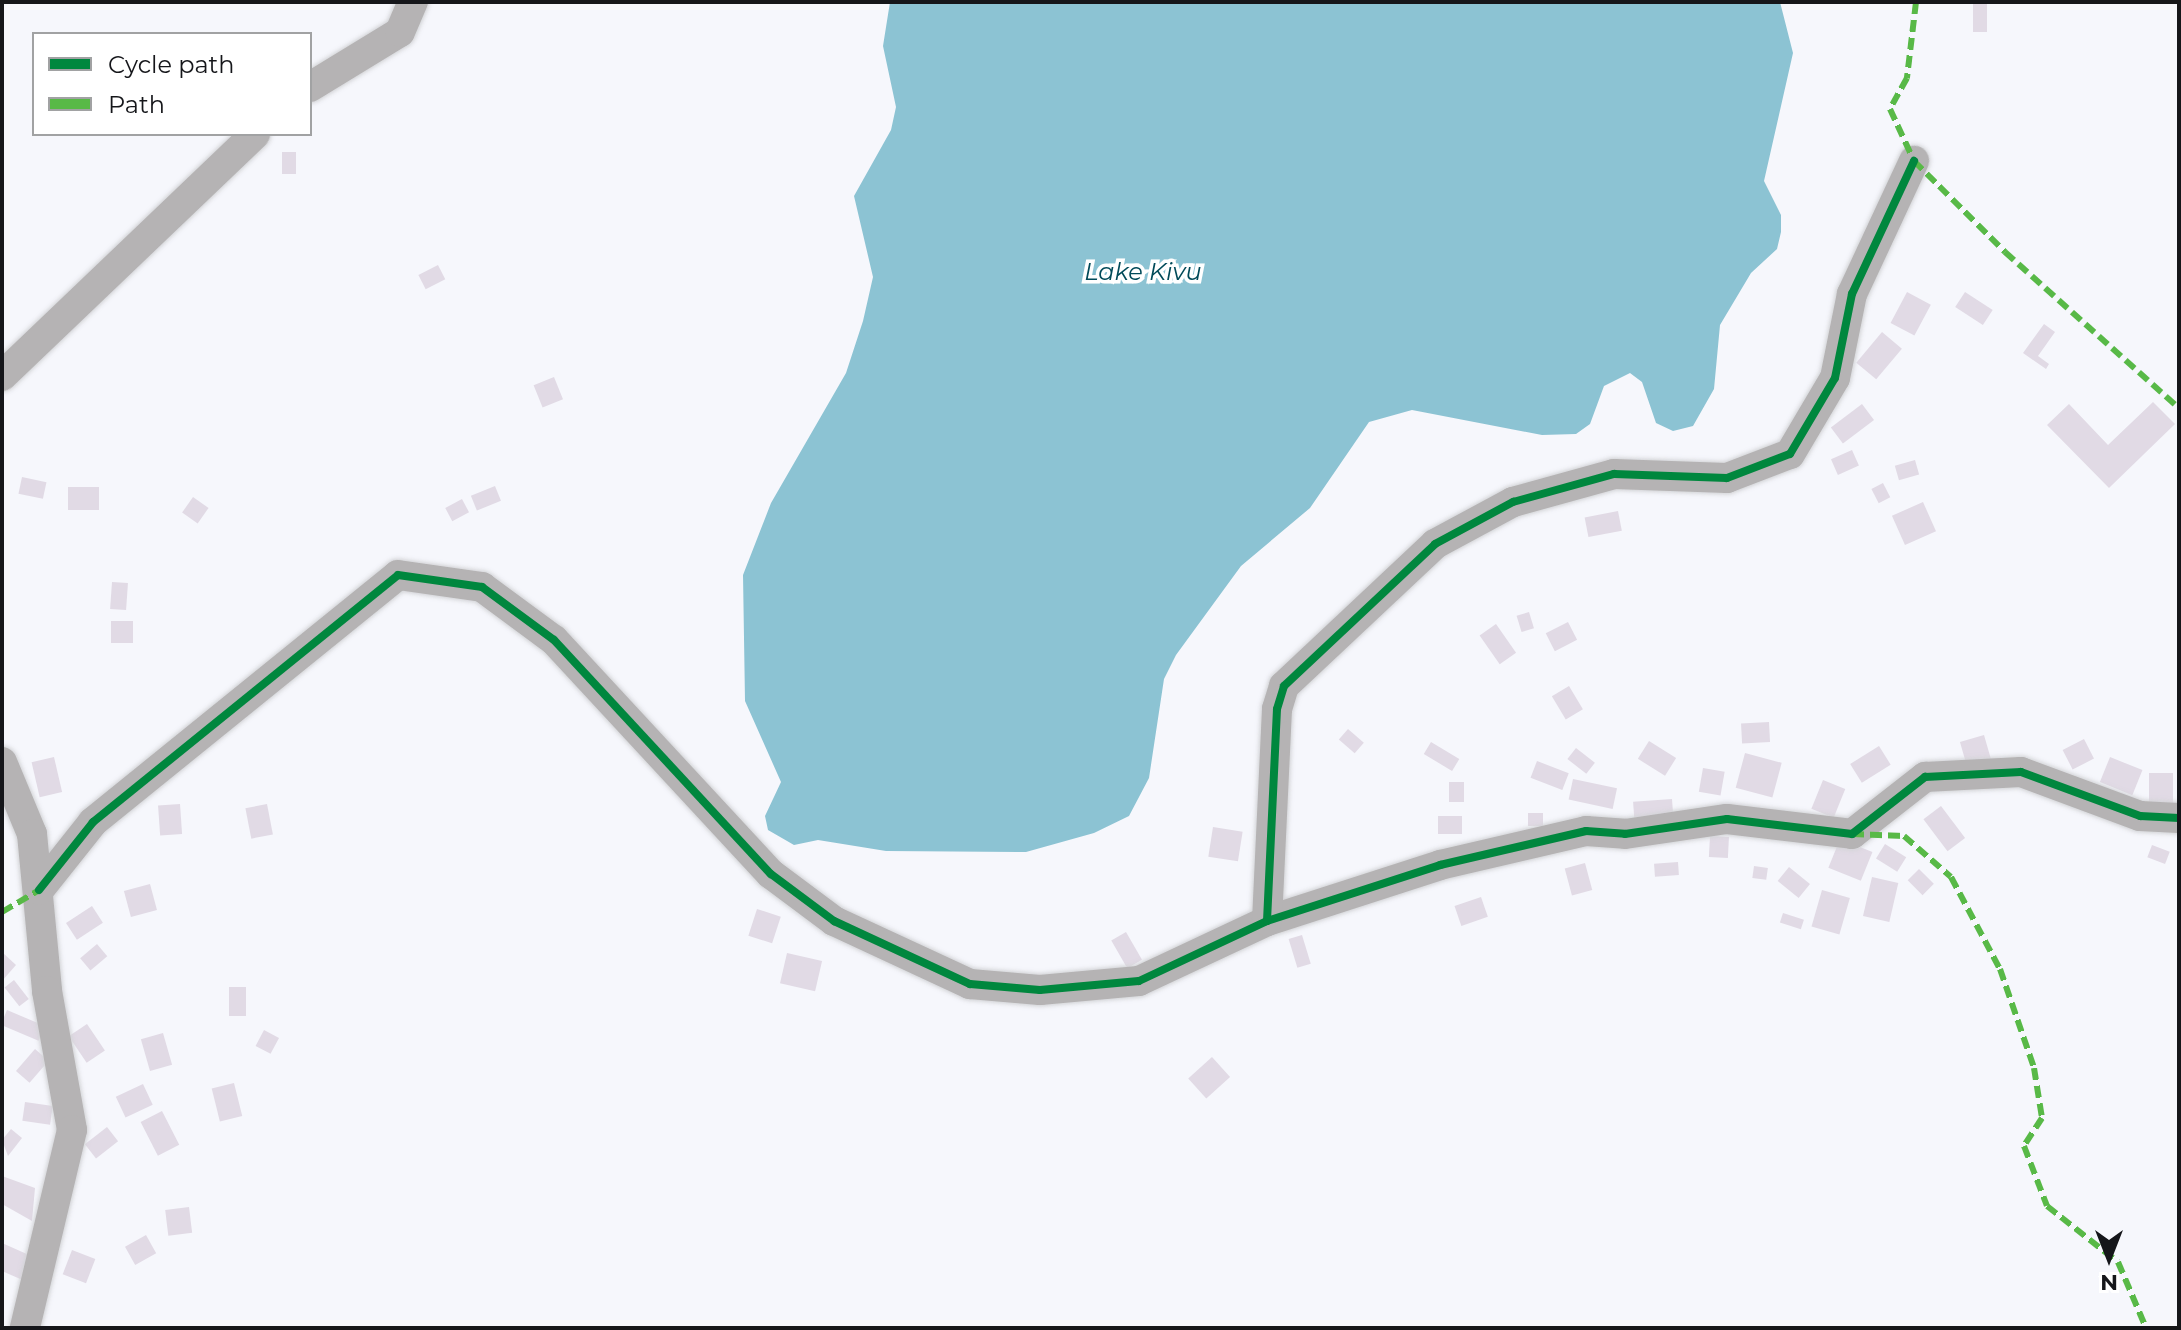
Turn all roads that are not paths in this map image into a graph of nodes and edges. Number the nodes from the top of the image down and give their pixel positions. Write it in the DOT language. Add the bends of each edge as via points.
graph roads {
  1 [pos="413,2"];
  2 [pos="312,86"];
  3 [pos="253,136"];
  4 [pos="1914,161"];
  5 [pos="2,376"];
  6 [pos="2,762"];
  7 [pos="2179,818"];
  8 [pos="39,890"];
  9 [pos="1267,921"];
  10 [pos="25,1328"];
  1 -- 2 [label="street" via="400,32"];
  3 -- 5 [label="street"];
  4 -- 9 [label="street" via="1852,294 1835,378 1790,454 1727,478 1614,474 1513,502 1435,544 1284,686 1277,709"];
  6 -- 8 [label="street" via="32,834"];
  7 -- 9 [label="street" via="2140,816 2021,772 1925,777 1852,834 1727,819 1625,834 1586,831 1440,865"];
  8 -- 9 [label="street" via="93,822 398,575 482,587 554,640 771,874 834,921 970,984 1040,990 1139,981"];
  8 -- 10 [label="street" via="47,991 72,1130"];
}
